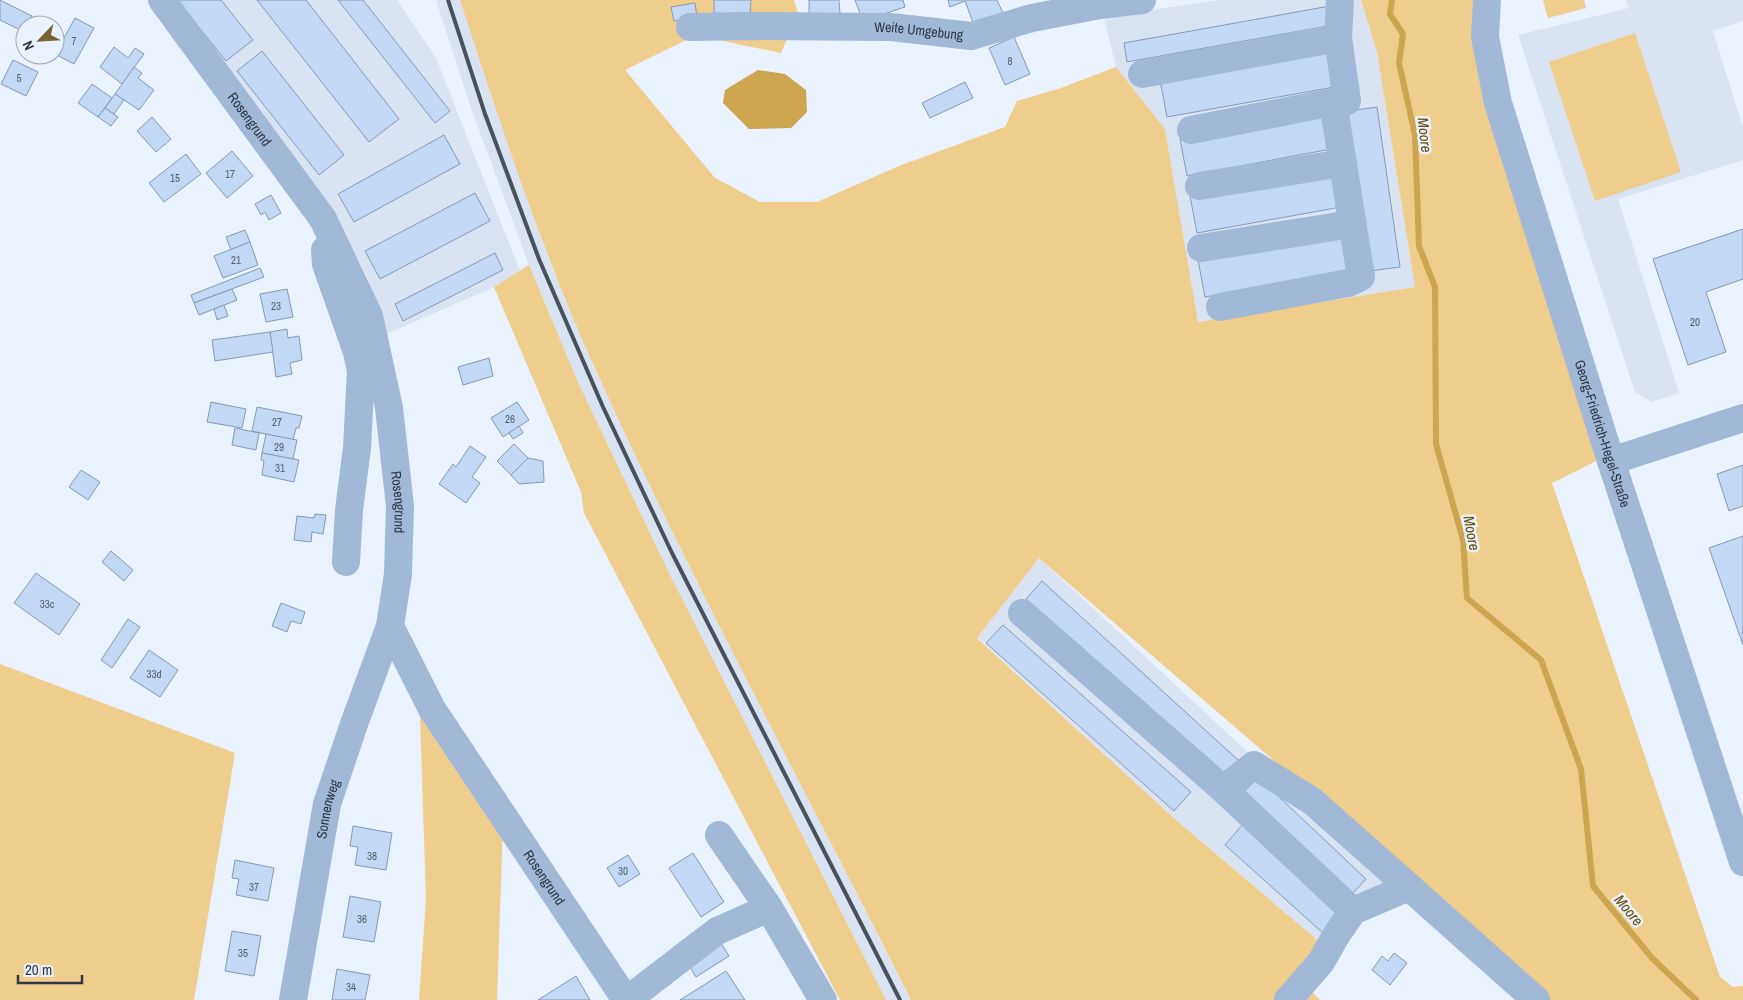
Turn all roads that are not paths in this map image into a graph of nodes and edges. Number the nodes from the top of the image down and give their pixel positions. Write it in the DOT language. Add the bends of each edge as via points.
graph roads {
  1 [pos="162,0"];
  2 [pos="1142,0"];
  3 [pos="1340,0"];
  4 [pos="1488,0"];
  5 [pos="690,28"];
  6 [pos="1338,38"];
  7 [pos="1142,74"];
  8 [pos="1333,102"];
  9 [pos="1191,130"];
  10 [pos="1342,163"];
  11 [pos="1199,186"];
  12 [pos="1352,224"];
  13 [pos="332,237"];
  14 [pos="1201,248"];
  15 [pos="1220,307"];
  16 [pos="1743,418"];
  17 [pos="1611,462"];
  18 [pos="346,562"];
  19 [pos="1022,613"];
  20 [pos="390,626"];
  21 [pos="1223,789"];
  22 [pos="719,835"];
  23 [pos="1743,862"];
  24 [pos="1409,887"];
  25 [pos="769,908"];
  26 [pos="1353,911"];
  27 [pos="293,1000"];
  28 [pos="627,1000"];
  29 [pos="823,1000"];
  30 [pos="1288,1000"];
  31 [pos="1536,1000"];
  1 -- 13 [label="street, Rosengrund" via="323,220"];
  2 -- 5 [label="street, Weite Umgebung" via="1032,18 971,36 891,27"];
  3 -- 6 [label="street"];
  4 -- 17 [label="street, Georg-Friedrich-Hegel-Straße" via="1485,37 1498,103"];
  6 -- 7 [label="street"];
  6 -- 8 [label="street" via="1347,101"];
  8 -- 9 [label="street"];
  8 -- 10 [label="street"];
  10 -- 11 [label="street"];
  10 -- 12 [label="street"];
  12 -- 14 [label="street"];
  12 -- 15 [label="street" via="1361,277 1348,283"];
  13 -- 18 [label="street" via="325,250 326,264 360,371 357,448"];
  13 -- 20 [label="street, Rosengrund" via="369,316 389,408 400,506 398,574"];
  16 -- 17 [label="street"];
  17 -- 23 [label="street, Georg-Friedrich-Hegel-Straße"];
  19 -- 21 [label="street"];
  20 -- 27 [label="street, Sonnenweg" via="327,804"];
  20 -- 28 [label="street, Rosengrund" via="432,709"];
  21 -- 24 [label="street" via="1254,765 1312,801"];
  21 -- 26 [label="street"];
  22 -- 25 [label="street"];
  24 -- 26 [label="street"];
  24 -- 31 [label="street"];
  25 -- 28 [label="street" via="717,931"];
  25 -- 29 [label="street"];
  26 -- 30 [label="street" via="1321,962"];
}
